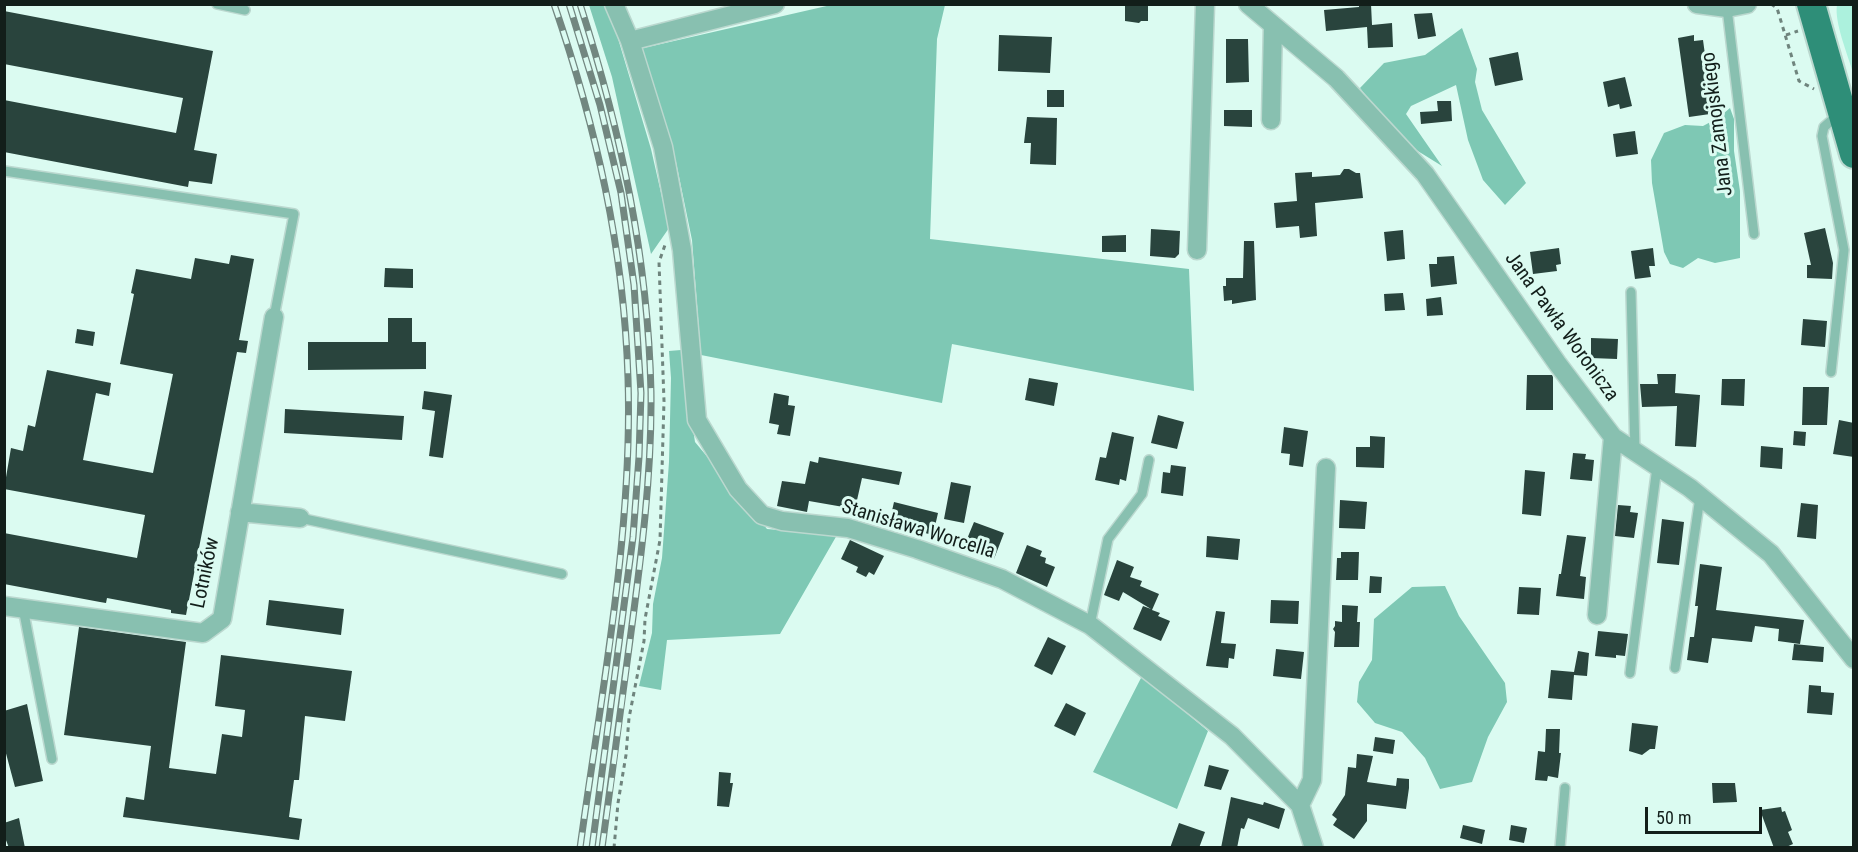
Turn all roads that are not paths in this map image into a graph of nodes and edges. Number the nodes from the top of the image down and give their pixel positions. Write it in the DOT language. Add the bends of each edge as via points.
graph roads {
  1 [pos="217,4"];
  2 [pos="615,4"];
  3 [pos="775,4"];
  4 [pos="1205,4"];
  5 [pos="1248,4"];
  6 [pos="1697,4"];
  7 [pos="1747,4"];
  8 [pos="1727,8"];
  9 [pos="244,10"];
  10 [pos="1806,17"];
  11 [pos="1273,25"];
  12 [pos="630,41"];
  13 [pos="1841,112"];
  14 [pos="1270,120"];
  15 [pos="1854,154"];
  16 [pos="4,171"];
  17 [pos="1754,234"];
  18 [pos="1197,250"];
  19 [pos="1630,292"];
  20 [pos="274,317"];
  21 [pos="1831,372"];
  22 [pos="1613,437"];
  23 [pos="1635,452"];
  24 [pos="1149,460"];
  25 [pos="1657,467"];
  26 [pos="1326,468"];
  27 [pos="1700,497"];
  28 [pos="240,512"];
  29 [pos="300,519"];
  30 [pos="562,574"];
  31 [pos="4,606"];
  32 [pos="23,608"];
  33 [pos="1597,615"];
  34 [pos="1090,625"];
  35 [pos="1854,659"];
  36 [pos="1675,668"];
  37 [pos="1630,673"];
  38 [pos="52,759"];
  39 [pos="1565,788"];
  40 [pos="1300,805"];
  41 [pos="1314,848"];
  42 [pos="1560,848"];
  1 -- 9 [label="lane"];
  2 -- 12 [label="street, Stanisława Worcella"];
  3 -- 12 [label="street"];
  4 -- 18 [label="street"];
  5 -- 11 [label="street, Jana Pawła Woronicza"];
  6 -- 8 [label="street"];
  7 -- 8 [label="street"];
  8 -- 17 [label="lane, Jana Zamojskiego"];
  10 -- 13 [label="main road"];
  11 -- 14 [label="street"];
  11 -- 22 [label="street, Jana Pawła Woronicza" via="1336,78 1425,174"];
  12 -- 34 [label="street, Stanisława Worcella" via="663,147 682,250 697,420 738,489 762,515 848,528 917,549 1002,579"];
  13 -- 15 [label="main road"];
  13 -- 21 [label="lane" via="1824,127 1822,136 1844,250"];
  16 -- 20 [label="lane" via="294,214"];
  19 -- 23 [label="lane"];
  20 -- 28 [label="street, Lotników"];
  22 -- 23 [label="street, Jana Pawła Woronicza"];
  22 -- 33 [label="street"];
  23 -- 25 [label="street, Jana Pawła Woronicza"];
  24 -- 34 [label="lane" via="1142,494 1108,539"];
  25 -- 27 [label="street, Jana Pawła Woronicza"];
  25 -- 37 [label="lane"];
  26 -- 40 [label="street" via="1312,780"];
  27 -- 35 [label="street, Jana Pawła Woronicza" via="1771,554"];
  27 -- 36 [label="lane"];
  28 -- 29 [label="street"];
  28 -- 32 [label="street, Lotników" via="222,619 204,633"];
  29 -- 30 [label="lane"];
  31 -- 32 [label="street, Lotników"];
  32 -- 38 [label="lane"];
  34 -- 40 [label="street, Stanisława Worcella" via="1232,736"];
  39 -- 42 [label="lane"];
  40 -- 41 [label="street, Stanisława Worcella"];
}
